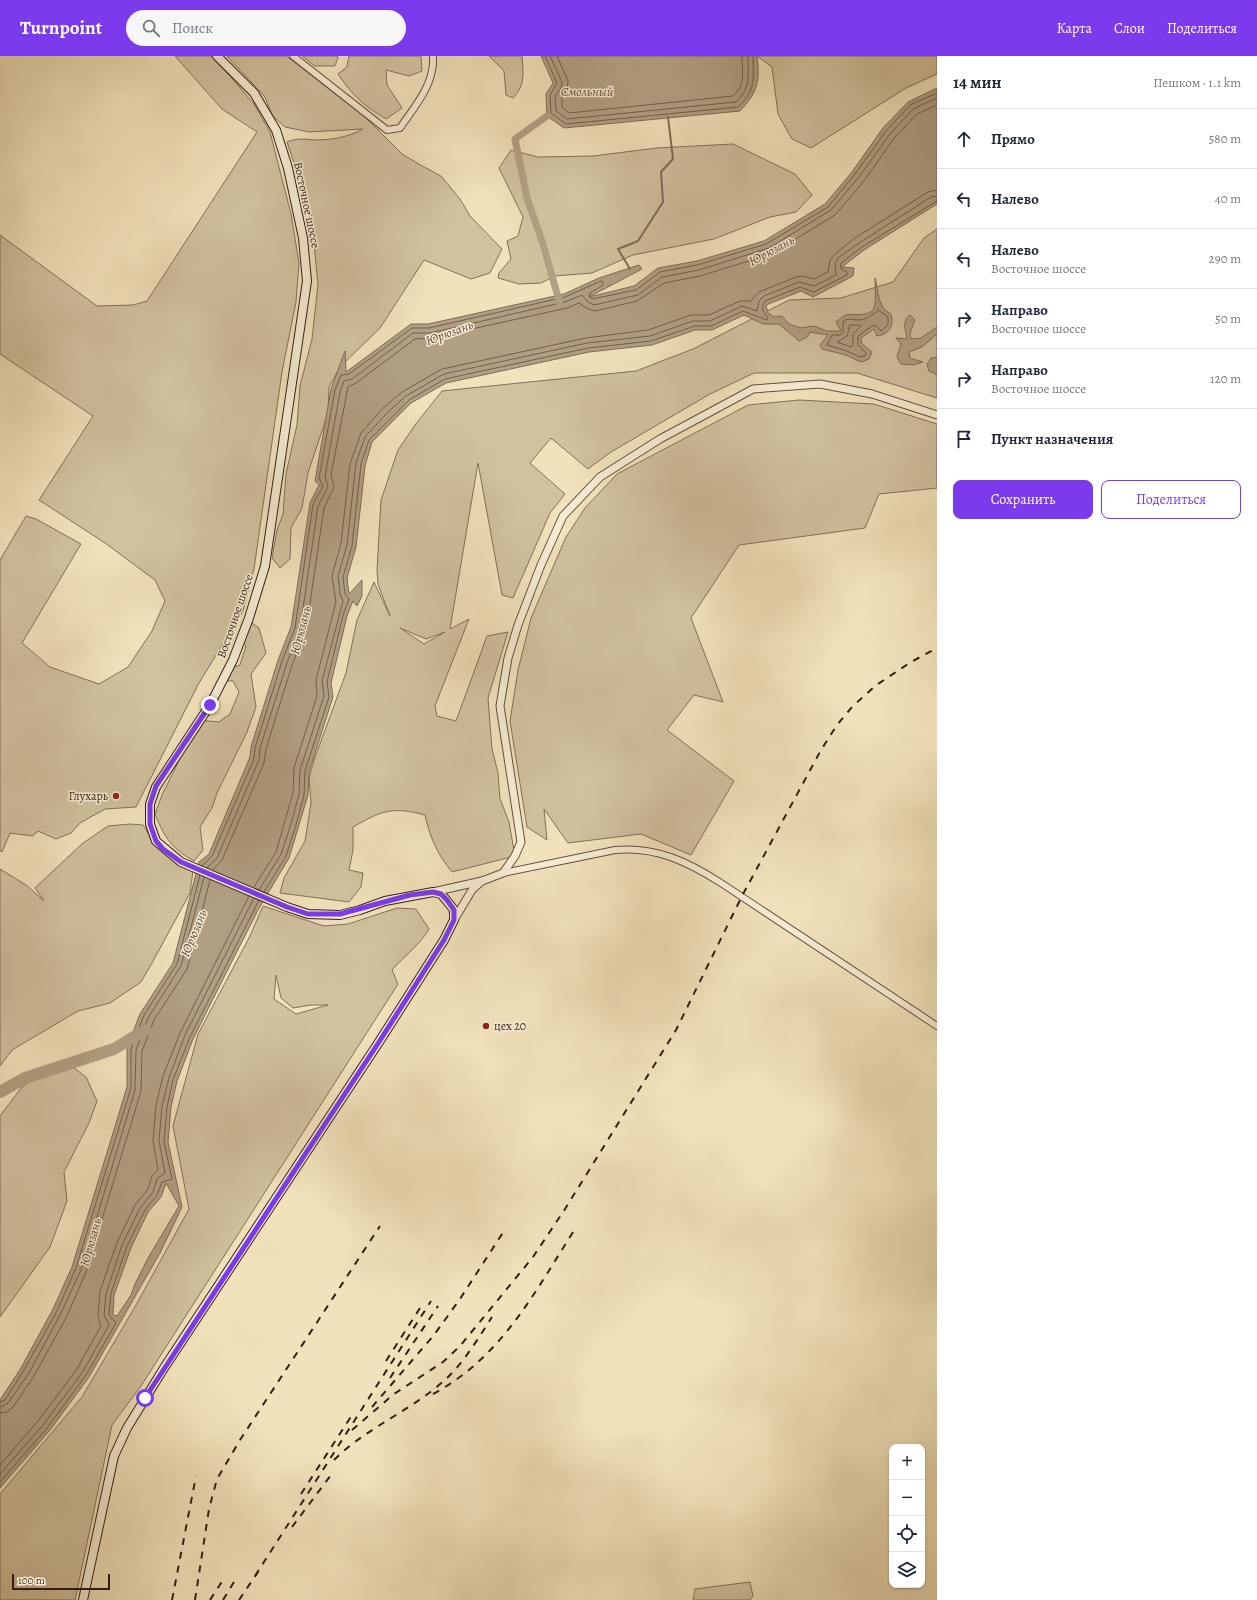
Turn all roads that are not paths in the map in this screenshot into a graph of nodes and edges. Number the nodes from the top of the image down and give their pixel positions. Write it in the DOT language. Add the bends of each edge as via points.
graph roads {
  1 [pos="217,56"];
  2 [pos="293,56"];
  3 [pos="434,56"];
  4 [pos="937,415"];
  5 [pos="503,873"];
  6 [pos="482,881"];
  7 [pos="433,892"];
  8 [pos="454,920"];
  9 [pos="937,1026"];
  10 [pos="83,1600"];
  1 -- 7 [label="main road, Восточное шоссе" via="254,93 276,130 288,168 303,238 307,281 264,566 258,588 233,660 210,705 156,786 150,804 150,824 156,841 181,862 308,914 340,914 410,895"];
  2 -- 3 [label="street" via="387,130 400,128 416,105 434,69"];
  4 -- 5 [label="street" via="872,394 820,384 753,389 660,439 600,477 563,516 518,625 508,658 500,706 521,842"];
  5 -- 6 [label="street, Восточное шоссе"];
  5 -- 9 [label="street" via="615,850 629,849 668,855 693,865"];
  6 -- 7 [label="street, Восточное шоссе"];
  6 -- 8 [label="street" via="472,890"];
  7 -- 8 [label="main road" via="441,894 447,900 454,910"];
  8 -- 10 [label="main road" via="379,1042 127,1428 114,1456"];
}
